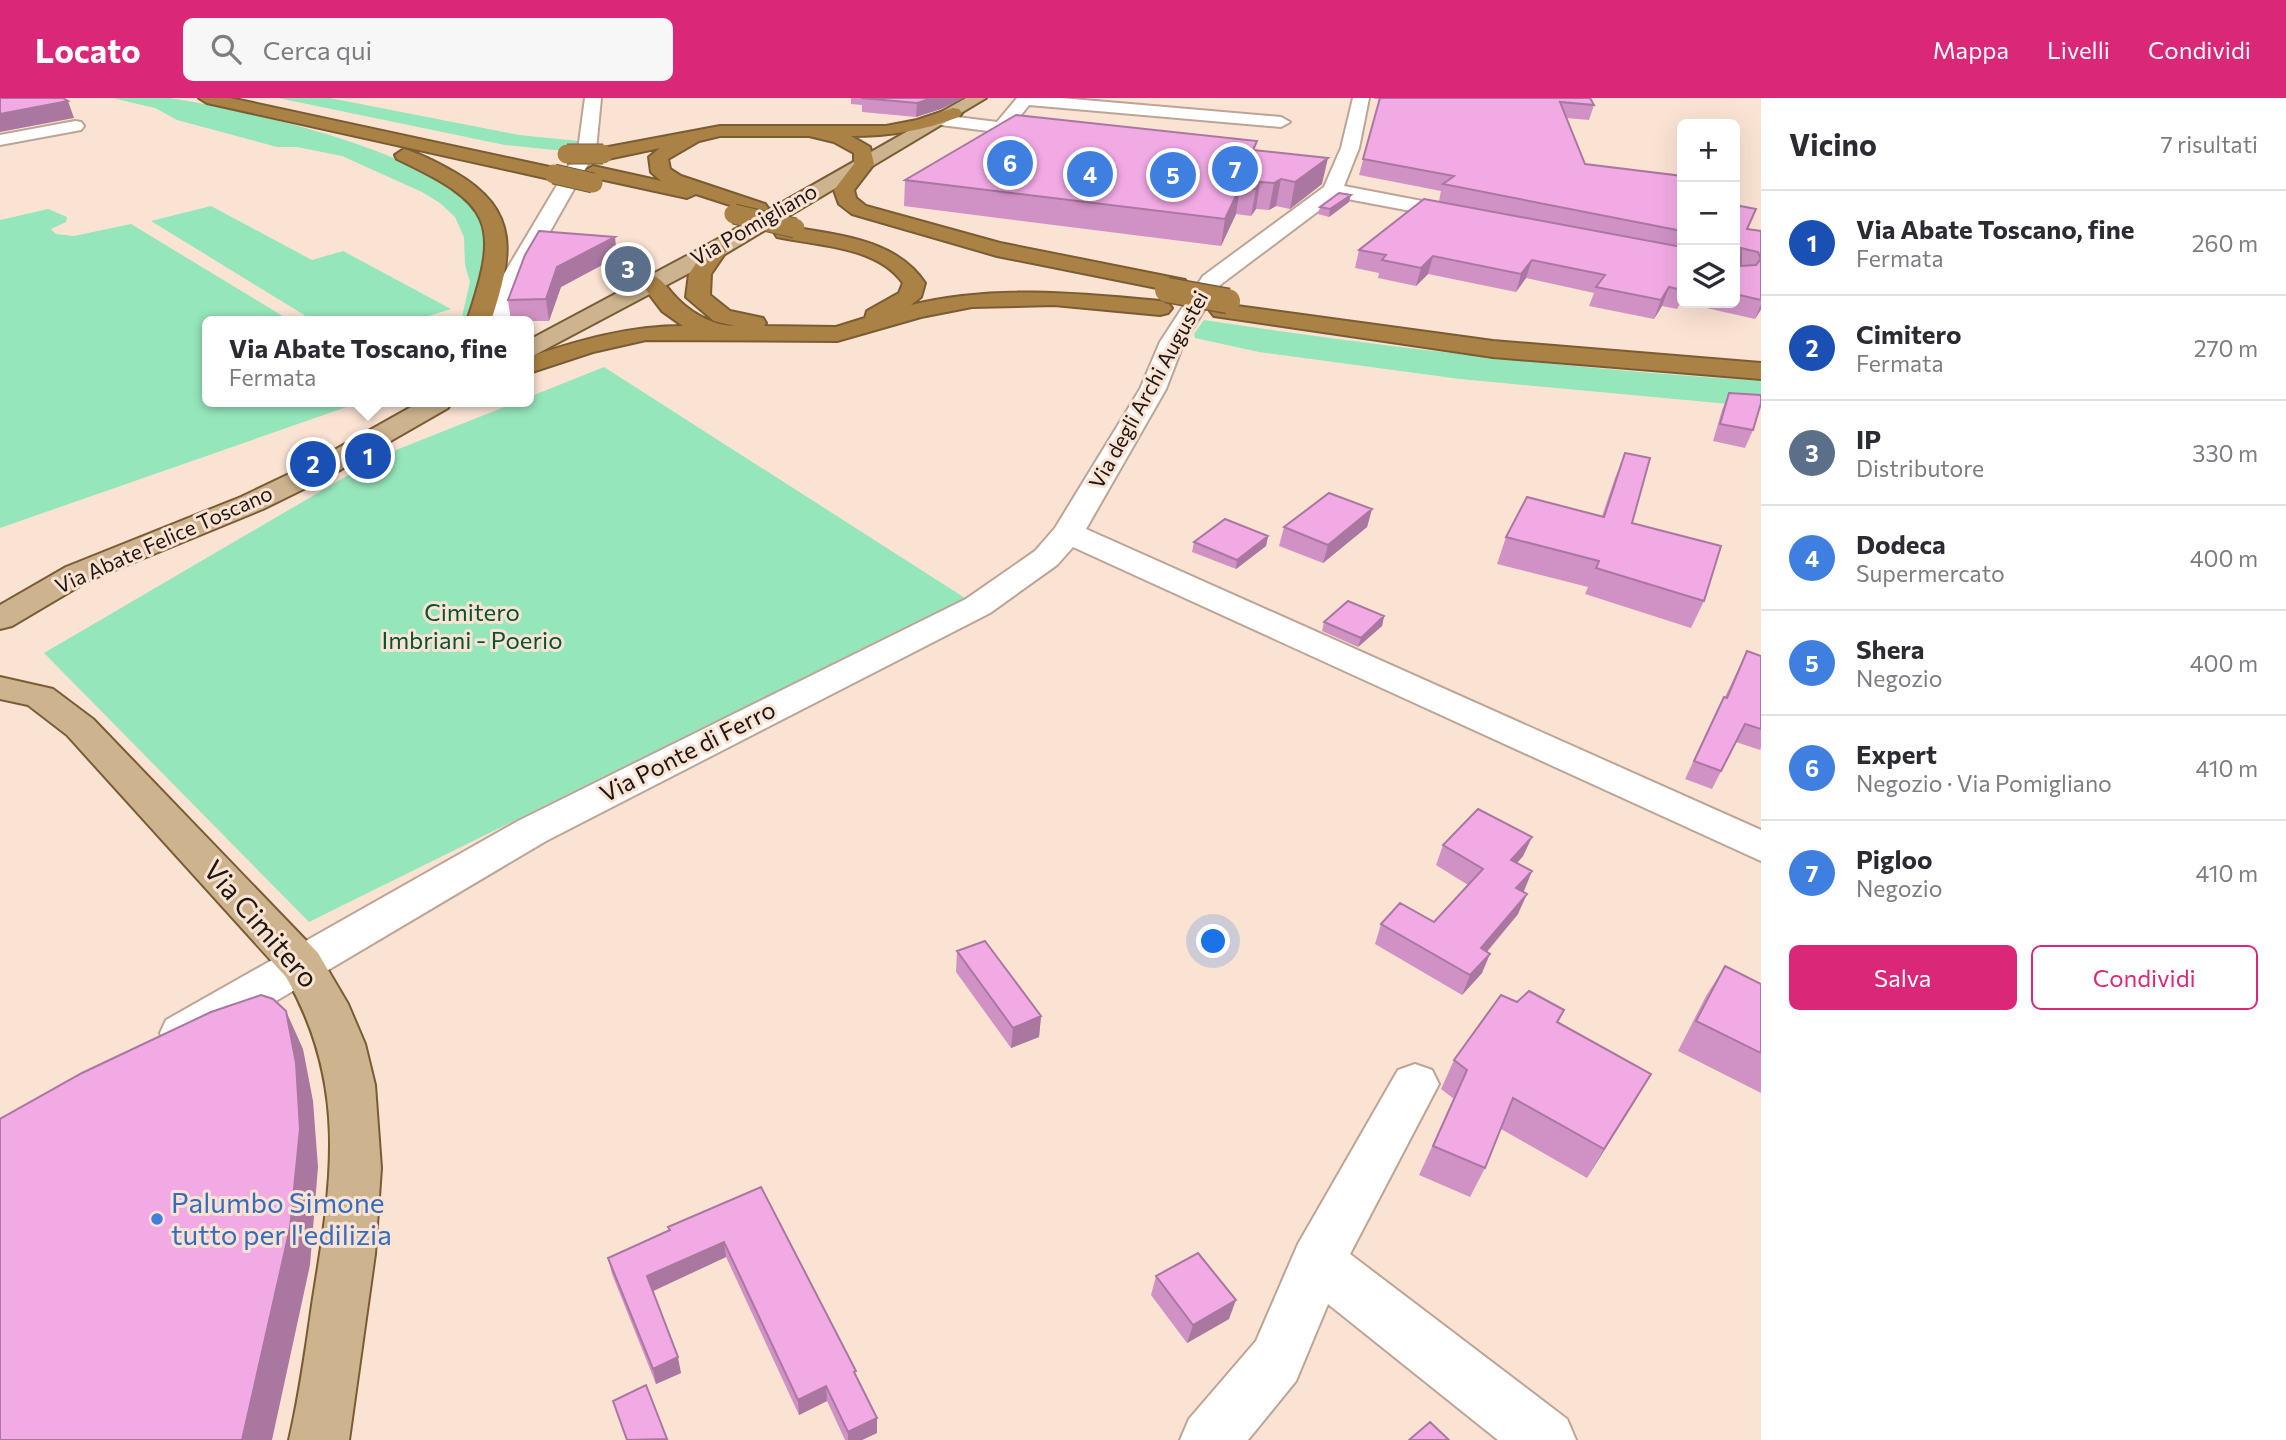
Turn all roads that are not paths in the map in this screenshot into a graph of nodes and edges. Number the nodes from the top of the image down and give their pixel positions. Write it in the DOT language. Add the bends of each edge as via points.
graph roads {
  1 [pos="207,98"];
  2 [pos="257,98"];
  3 [pos="593,98"];
  4 [pos="978,98"];
  5 [pos="1360,98"];
  6 [pos="293,116"];
  7 [pos="947,117"];
  8 [pos="1281,122"];
  9 [pos="75,126"];
  10 [pos="809,131"];
  11 [pos="1059,135"];
  12 [pos="0,141"];
  13 [pos="559,164"];
  14 [pos="864,164"];
  15 [pos="597,170"];
  16 [pos="1331,173"];
  17 [pos="623,189"];
  18 [pos="817,190"];
  19 [pos="758,208"];
  20 [pos="719,215"];
  21 [pos="1494,220"];
  22 [pos="799,227"];
  23 [pos="717,249"];
  24 [pos="925,255"];
  25 [pos="966,264"];
  26 [pos="651,282"];
  27 [pos="1167,296"];
  28 [pos="1225,306"];
  29 [pos="490,315"];
  30 [pos="718,332"];
  31 [pos="534,347"];
  32 [pos="1761,358"];
  33 [pos="534,363"];
  34 [pos="1761,371"];
  35 [pos="430,407"];
  36 [pos="1068,533"];
  37 [pos="77,573"];
  38 [pos="0,604"];
  39 [pos="0,620"];
  40 [pos="0,688"];
  41 [pos="0,702"];
  42 [pos="58,710"];
  43 [pos="1761,847"];
  44 [pos="302,965"];
  45 [pos="143,1055"];
  46 [pos="1415,1084"];
  47 [pos="1317,1262"];
  48 [pos="318,1440"];
  49 [pos="1210,1440"];
  50 [pos="1546,1440"];
  1 -- 6 [label="highway"];
  2 -- 13 [label="highway" via="520,150"];
  3 -- 29 [label="street" via="587,150"];
  4 -- 7 [label="main road, Via Pomigliano"];
  5 -- 16 [label="street"];
  6 -- 13 [label="highway"];
  6 -- 29 [label="highway" via="399,152 476,196 492,213 499,235"];
  7 -- 8 [label="street" via="1001,128 1024,100"];
  7 -- 10 [label="highway" via="886,131"];
  7 -- 11 [label="street"];
  7 -- 14 [label="main road, Via Pomigliano"];
  9 -- 12 [label="street"];
  10 -- 14 [label="highway" via="855,144 863,151"];
  10 -- 15 [label="highway" via="699,133 644,148"];
  13 -- 15 [label="highway, bridge"];
  13 -- 15 [label="highway, bridge"];
  14 -- 18 [label="main road, Via Pomigliano"];
  14 -- 27 [label="highway" via="844,190 846,200 859,210"];
  15 -- 17 [label="highway"];
  15 -- 19 [label="highway"];
  16 -- 21 [label="street"];
  16 -- 36 [label="street, Via degli Archi Augustei" via="1210,281"];
  17 -- 20 [label="highway"];
  17 -- 20 [label="highway"];
  18 -- 19 [label="highway" via="836,158 822,144 795,135 741,133 694,139 658,157 662,172 674,180"];
  18 -- 23 [label="main road, Via Pomigliano"];
  19 -- 22 [label="highway"];
  20 -- 22 [label="highway"];
  22 -- 23 [label="highway" via="901,264 914,283 909,297 886,312 820,327 770,326 731,318 710,309 698,297 700,274"];
  22 -- 24 [label="highway"];
  22 -- 27 [label="highway"];
  23 -- 26 [label="main road, Via Pomigliano"];
  25 -- 27 [label="highway"];
  26 -- 30 [label="highway" via="678,314"];
  26 -- 31 [label="main road, Via Pomigliano"];
  27 -- 28 [label="highway"];
  27 -- 30 [label="highway" via="1002,298 938,306 837,334"];
  28 -- 32 [label="highway" via="1601,347"];
  28 -- 34 [label="highway" via="1385,343 1462,345"];
  30 -- 33 [label="highway" via="646,333"];
  35 -- 37 [label="main road, Via Abate Felice Toscano" via="252,503"];
  36 -- 43 [label="street"];
  36 -- 44 [label="street, Via Ponte di Ferro" via="1046,558 978,606 532,831"];
  37 -- 38 [label="main road"];
  37 -- 39 [label="main road, Via Abate Felice Toscano"];
  40 -- 42 [label="main road, Via Cimitero" via="40,697"];
  41 -- 42 [label="main road"];
  42 -- 44 [label="main road, Via Cimitero" via="98,746"];
  44 -- 45 [label="street, Via Ponte di Ferro"];
  44 -- 48 [label="main road, Via Cimitero" via="322,994 344,1045 356,1104 356,1196"];
  46 -- 47 [label="street"];
  47 -- 49 [label="street" via="1276,1361"];
  47 -- 50 [label="street"];
}
